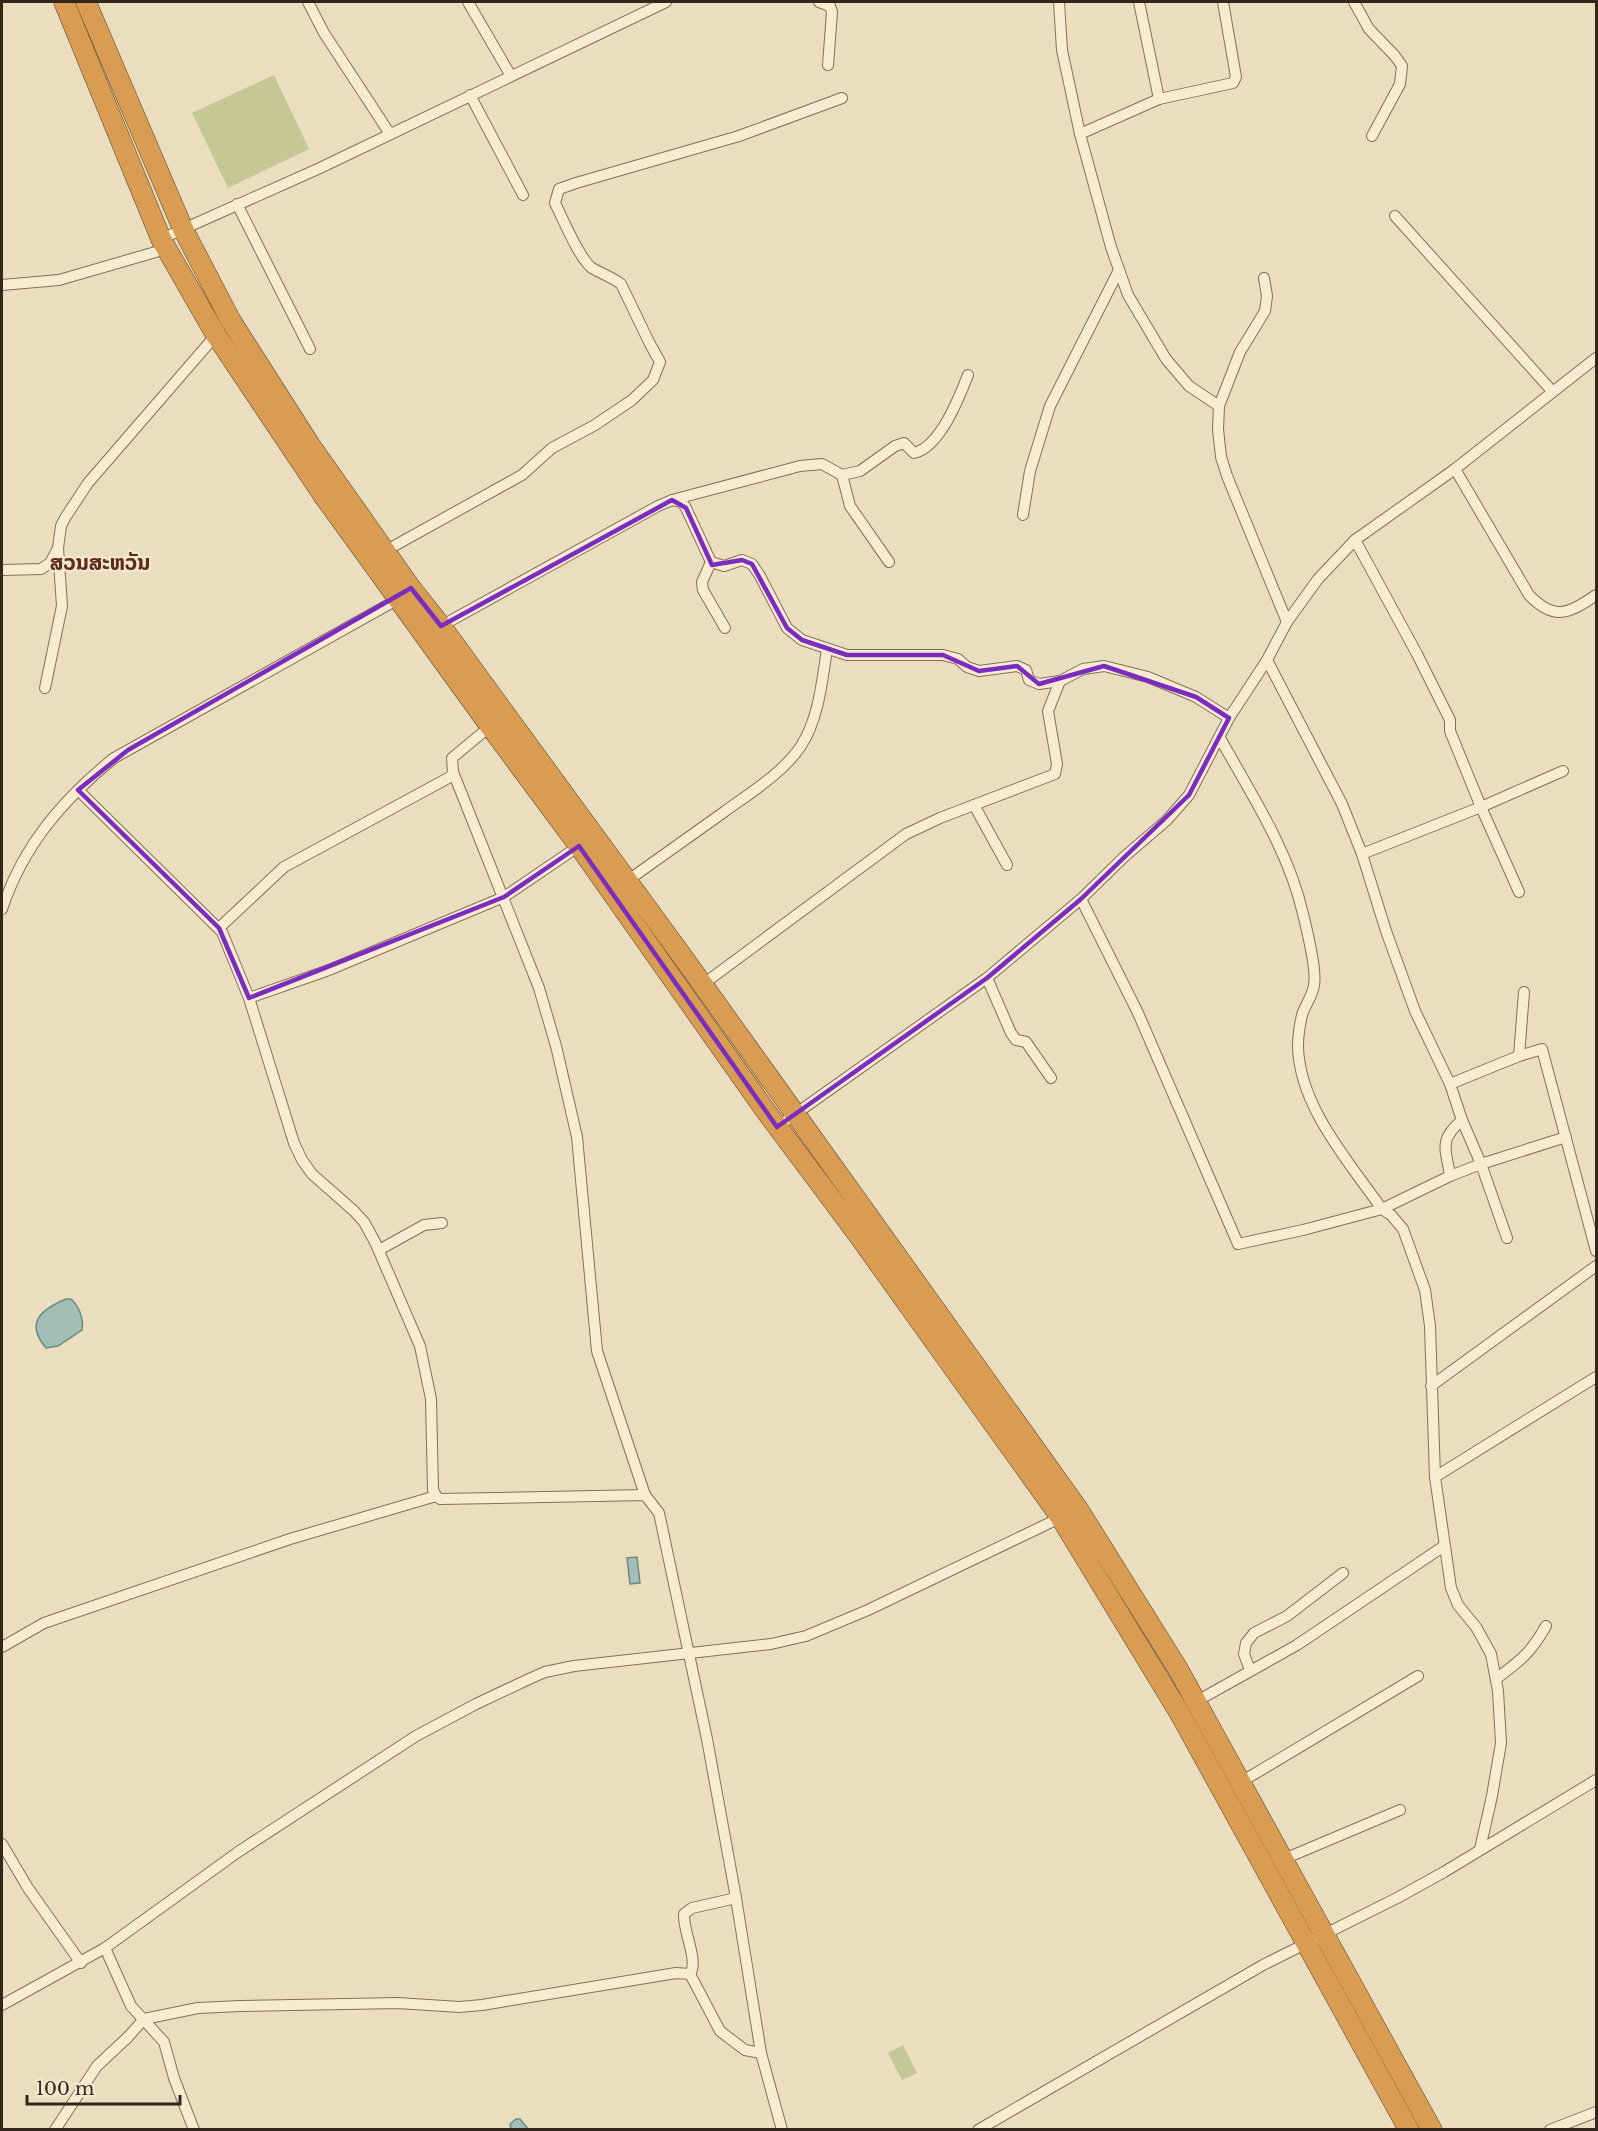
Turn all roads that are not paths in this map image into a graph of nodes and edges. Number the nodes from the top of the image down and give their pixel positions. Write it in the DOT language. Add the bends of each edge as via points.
graph roads {
  1 [pos="64,2"];
  2 [pos="86,2"];
  3 [pos="308,2"];
  4 [pos="468,2"];
  5 [pos="666,2"];
  6 [pos="819,2"];
  7 [pos="1059,2"];
  8 [pos="1139,2"];
  9 [pos="1223,2"];
  10 [pos="1354,2"];
  11 [pos="828,65"];
  12 [pos="511,76"];
  13 [pos="470,95"];
  14 [pos="842,98"];
  15 [pos="1159,99"];
  16 [pos="390,134"];
  17 [pos="1080,134"];
  18 [pos="1372,135"];
  19 [pos="523,195"];
  20 [pos="237,204"];
  21 [pos="1395,216"];
  22 [pos="183,229"];
  23 [pos="164,244"];
  24 [pos="1119,270"];
  25 [pos="1264,278"];
  26 [pos="2,285"];
  27 [pos="216,335"];
  28 [pos="310,349"];
  29 [pos="1596,358"];
  30 [pos="968,375"];
  31 [pos="1552,391"];
  32 [pos="1219,406"];
  33 [pos="1455,469"];
  34 [pos="842,475"];
  35 [pos="672,500"];
  36 [pos="1023,515"];
  37 [pos="1355,540"];
  38 [pos="58,548"];
  39 [pos="385,550"];
  40 [pos="711,562"];
  41 [pos="889,562"];
  42 [pos="2,570"];
  43 [pos="405,593"];
  44 [pos="1596,595"];
  45 [pos="1287,622"];
  46 [pos="441,626"];
  47 [pos="724,628"];
  48 [pos="827,649"];
  49 [pos="1267,660"];
  50 [pos="1060,681"];
  51 [pos="45,688"];
  52 [pos="1229,718"];
  53 [pos="498,721"];
  54 [pos="1220,738"];
  55 [pos="1563,771"];
  56 [pos="453,772"];
  57 [pos="78,790"];
  58 [pos="975,805"];
  59 [pos="1481,807"];
  60 [pos="579,846"];
  61 [pos="1362,854"];
  62 [pos="1007,865"];
  63 [pos="627,881"];
  64 [pos="1519,892"];
  65 [pos="504,897"];
  66 [pos="1080,899"];
  67 [pos="2,907"];
  68 [pos="219,928"];
  69 [pos="987,978"];
  70 [pos="702,985"];
  71 [pos="1524,992"];
  72 [pos="249,998"];
  73 [pos="1519,1056"];
  74 [pos="1051,1078"];
  75 [pos="1450,1084"];
  76 [pos="794,1114"];
  77 [pos="1462,1120"];
  78 [pos="777,1127"];
  79 [pos="1566,1137"];
  80 [pos="1481,1164"];
  81 [pos="1450,1176"];
  82 [pos="1382,1209"];
  83 [pos="442,1222"];
  84 [pos="1507,1238"];
  85 [pos="379,1250"];
  86 [pos="1596,1251"];
  87 [pos="1596,1266"];
  88 [pos="1596,1377"];
  89 [pos="1431,1386"];
  90 [pos="1435,1477"];
  91 [pos="645,1495"];
  92 [pos="436,1496"];
  93 [pos="1070,1513"];
  94 [pos="1444,1546"];
  95 [pos="1343,1573"];
  96 [pos="1546,1626"];
  97 [pos="2,1647"];
  98 [pos="690,1653"];
  99 [pos="1178,1669"];
  100 [pos="1250,1670"];
  101 [pos="1418,1676"];
  102 [pos="1159,1678"];
  103 [pos="1496,1679"];
  104 [pos="1197,1701"];
  105 [pos="1596,1780"];
  106 [pos="1241,1782"];
  107 [pos="1400,1810"];
  108 [pos="2,1844"];
  109 [pos="1480,1849"];
  110 [pos="1284,1859"];
  111 [pos="736,1898"];
  112 [pos="1325,1934"];
  113 [pos="1305,1943"];
  114 [pos="105,1948"];
  115 [pos="81,1963"];
  116 [pos="690,1974"];
  117 [pos="2,2005"];
  118 [pos="144,2019"];
  119 [pos="761,2053"];
  120 [pos="1596,2112"];
  121 [pos="55,2130"];
  122 [pos="194,2130"];
  123 [pos="782,2130"];
  124 [pos="978,2130"];
  125 [pos="1409,2130"];
  126 [pos="1432,2130"];
  127 [pos="1550,2130"];
  1 -- 23 [label="highway"];
  2 -- 22 [label="highway"];
  3 -- 16 [label="street"];
  4 -- 12 [label="street"];
  5 -- 12 [label="street"];
  6 -- 11 [label="street" via="830,6 832,12"];
  7 -- 17 [label="street" via="1062,50"];
  8 -- 15 [label="street"];
  9 -- 15 [label="street" via="1236,77 1233,83"];
  10 -- 18 [label="street" via="1370,29 1402,66 1400,84"];
  12 -- 13 [label="street"];
  13 -- 16 [label="street"];
  13 -- 19 [label="street"];
  14 -- 39 [label="street" via="739,136 559,189 555,203 575,243 590,267 621,284 660,362 654,380 604,419 552,448 522,475"];
  15 -- 17 [label="street"];
  16 -- 20 [label="street"];
  17 -- 24 [label="street"];
  20 -- 22 [label="street"];
  20 -- 28 [label="street"];
  21 -- 31 [label="street"];
  22 -- 23 [label="street"];
  22 -- 39 [label="highway" via="237,330 310,445"];
  23 -- 26 [label="street" via="59,280"];
  23 -- 27 [label="highway"];
  24 -- 32 [label="street" via="1128,295 1166,360 1189,386"];
  24 -- 36 [label="street" via="1050,406 1030,471"];
  25 -- 32 [label="street" via="1265,311 1240,352"];
  27 -- 38 [label="street" via="88,483 61,526"];
  27 -- 43 [label="highway" via="323,495"];
  29 -- 31 [label="street"];
  30 -- 34 [label="street" via="958,401 934,441 914,453 904,443 860,471"];
  31 -- 33 [label="street"];
  32 -- 45 [label="street" via="1221,457"];
  33 -- 37 [label="street"];
  33 -- 44 [label="street" via="1529,595 1542,608 1568,611"];
  34 -- 35 [label="street" via="822,464 800,466"];
  34 -- 41 [label="street" via="850,506"];
  35 -- 40 [label="street" via="682,502 686,508"];
  35 -- 46 [label="street"];
  37 -- 45 [label="street" via="1317,579"];
  37 -- 59 [label="street" via="1450,720 1450,731"];
  38 -- 42 [label="street" via="41,568"];
  38 -- 51 [label="street" via="62,606"];
  39 -- 43 [label="highway"];
  40 -- 47 [label="street" via="702,582 703,590"];
  40 -- 48 [label="street" via="724,566 742,560 752,564 787,628 802,640"];
  43 -- 46 [label="highway"];
  43 -- 53 [label="highway"];
  43 -- 57 [label="street" via="114,758"];
  45 -- 49 [label="street"];
  46 -- 53 [label="highway"];
  48 -- 50 [label="street" via="847,655 943,655 979,671 1017,666 1026,670 1029,680 1039,684"];
  48 -- 63 [label="street" via="822,689 801,746 756,789"];
  49 -- 52 [label="street"];
  49 -- 61 [label="street" via="1341,804"];
  50 -- 52 [label="street" via="1083,669 1104,666 1148,677 1197,697"];
  50 -- 58 [label="street" via="1048,711 1057,764 1055,774"];
  52 -- 54 [label="street"];
  53 -- 56 [label="street" via="452,758"];
  53 -- 60 [label="highway"];
  53 -- 63 [label="highway"];
  54 -- 66 [label="street" via="1182,804"];
  54 -- 82 [label="street" via="1288,866 1303,912 1315,985 1302,1015 1298,1045 1301,1074 1332,1138"];
  55 -- 59 [label="street"];
  56 -- 65 [label="street"];
  56 -- 68 [label="street" via="284,867"];
  57 -- 67 [label="street" via="41,831 24,857"];
  57 -- 68 [label="street"];
  58 -- 62 [label="street"];
  58 -- 70 [label="street" via="906,834"];
  59 -- 61 [label="street"];
  59 -- 64 [label="street"];
  60 -- 65 [label="street"];
  60 -- 78 [label="highway"];
  61 -- 75 [label="street" via="1415,1011"];
  63 -- 70 [label="highway"];
  65 -- 72 [label="street" via="329,970"];
  65 -- 91 [label="street" via="539,988 566,1083 580,1163 597,1351"];
  66 -- 69 [label="street"];
  66 -- 82 [label="street" via="1138,1012 1238,1244"];
  68 -- 72 [label="street"];
  69 -- 74 [label="street" via="1013,1037 1026,1042"];
  69 -- 76 [label="street"];
  70 -- 76 [label="highway"];
  71 -- 73 [label="street"];
  72 -- 85 [label="street" via="302,1160 364,1222"];
  73 -- 75 [label="street"];
  73 -- 79 [label="street" via="1542,1049"];
  75 -- 77 [label="street"];
  76 -- 78 [label="street"];
  76 -- 93 [label="highway"];
  77 -- 80 [label="street"];
  77 -- 81 [label="street" via="1448,1132 1445,1147"];
  78 -- 93 [label="highway"];
  79 -- 80 [label="street"];
  79 -- 86 [label="street"];
  80 -- 81 [label="street"];
  80 -- 84 [label="street"];
  81 -- 82 [label="street"];
  82 -- 89 [label="street" via="1403,1229 1425,1290"];
  83 -- 85 [label="street" via="424,1225"];
  85 -- 92 [label="street" via="426,1369"];
  87 -- 89 [label="street"];
  88 -- 90 [label="street"];
  89 -- 90 [label="street"];
  90 -- 94 [label="street"];
  91 -- 92 [label="street" via="440,1499"];
  91 -- 98 [label="street" via="659,1513"];
  92 -- 97 [label="street" via="290,1539 44,1623"];
  93 -- 98 [label="street" via="868,1610 806,1635 771,1644"];
  93 -- 99 [label="highway"];
  93 -- 102 [label="highway"];
  94 -- 100 [label="street" via="1297,1645"];
  94 -- 103 [label="street" via="1451,1588 1491,1654"];
  95 -- 100 [label="street" via="1287,1616 1254,1633 1244,1654"];
  96 -- 103 [label="street" via="1533,1649"];
  98 -- 111 [label="street"];
  98 -- 114 [label="street" via="560,1668 476,1704 416,1736 238,1852"];
  99 -- 102 [label="highway"];
  99 -- 104 [label="highway"];
  100 -- 104 [label="street"];
  101 -- 106 [label="street"];
  102 -- 113 [label="highway"];
  103 -- 109 [label="street" via="1501,1743"];
  104 -- 106 [label="highway"];
  105 -- 109 [label="street"];
  106 -- 110 [label="highway"];
  107 -- 110 [label="street"];
  108 -- 115 [label="street"];
  109 -- 112 [label="street" via="1397,1899"];
  110 -- 112 [label="highway"];
  111 -- 116 [label="street" via="692,1908 684,1914 693,1961"];
  111 -- 119 [label="street"];
  112 -- 113 [label="street"];
  112 -- 126 [label="highway"];
  113 -- 124 [label="street"];
  113 -- 125 [label="highway"];
  114 -- 115 [label="street"];
  114 -- 118 [label="street" via="131,2006"];
  115 -- 117 [label="street"];
  116 -- 118 [label="street" via="459,2007 388,2003 240,2006 198,2008"];
  116 -- 119 [label="street" via="720,2031 744,2050"];
  118 -- 121 [label="street" via="97,2066"];
  118 -- 122 [label="street" via="164,2042"];
  119 -- 123 [label="street"];
  120 -- 127 [label="street"];
}
